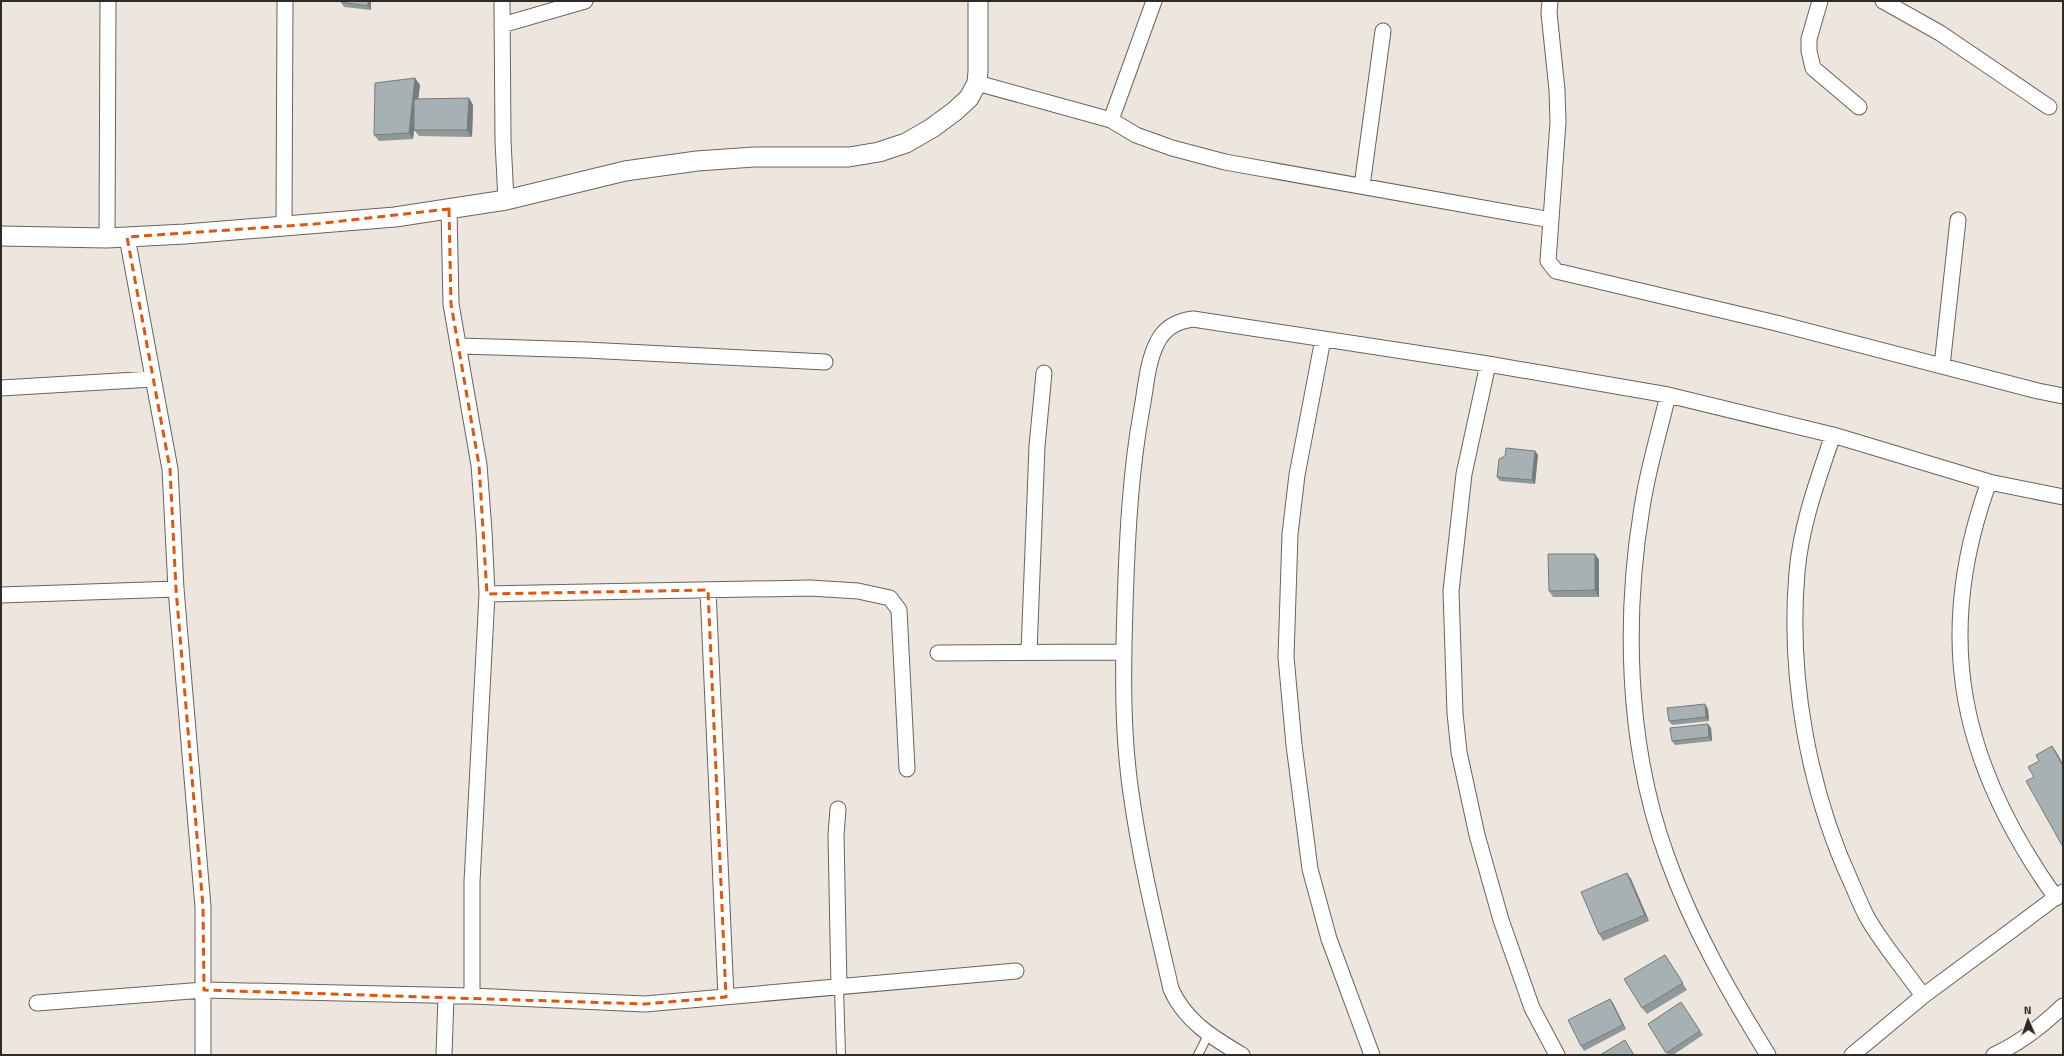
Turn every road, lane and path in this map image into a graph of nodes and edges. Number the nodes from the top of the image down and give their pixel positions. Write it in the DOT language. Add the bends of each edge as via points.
graph roads {
  1 [pos="108,1"];
  2 [pos="285,1"];
  3 [pos="502,1"];
  4 [pos="585,1"];
  5 [pos="978,1"];
  6 [pos="1154,1"];
  7 [pos="1550,1"];
  8 [pos="1820,1"];
  9 [pos="1883,1"];
  10 [pos="502,25"];
  11 [pos="1383,31"];
  12 [pos="977,83"];
  13 [pos="1859,107"];
  14 [pos="2049,107"];
  15 [pos="1112,120"];
  16 [pos="1362,186"];
  17 [pos="506,200"];
  18 [pos="449,209"];
  19 [pos="1551,220"];
  20 [pos="1958,220"];
  21 [pos="284,226"];
  22 [pos="1,236"];
  23 [pos="127,237"];
  24 [pos="107,238"];
  25 [pos="1323,339"];
  26 [pos="459,346"];
  27 [pos="824,362"];
  28 [pos="1488,364"];
  29 [pos="1942,366"];
  30 [pos="1044,373"];
  31 [pos="153,379"];
  32 [pos="1,388"];
  33 [pos="1668,395"];
  34 [pos="2063,396"];
  35 [pos="1833,434"];
  36 [pos="1989,482"];
  37 [pos="2063,497"];
  38 [pos="176,589"];
  39 [pos="708,590"];
  40 [pos="487,594"];
  41 [pos="1,595"];
  42 [pos="1029,652"];
  43 [pos="1124,652"];
  44 [pos="938,653"];
  45 [pos="907,769"];
  46 [pos="838,810"];
  47 [pos="2059,895"];
  48 [pos="1016,971"];
  49 [pos="839,988"];
  50 [pos="204,990"];
  51 [pos="446,996"];
  52 [pos="472,996"];
  53 [pos="1923,996"];
  54 [pos="726,997"];
  55 [pos="37,1003"];
  56 [pos="2063,1006"];
  57 [pos="1208,1035"];
  58 [pos="2012,1051"];
  59 [pos="203,1055"];
  60 [pos="444,1055"];
  61 [pos="841,1055"];
  62 [pos="1198,1055"];
  63 [pos="1242,1055"];
  64 [pos="1372,1055"];
  65 [pos="1557,1055"];
  66 [pos="1768,1055"];
  67 [pos="1852,1055"];
  68 [pos="1994,1055"];
  1 -- 24 [label="street"];
  2 -- 21 [label="street"];
  3 -- 10 [label="street"];
  4 -- 10 [label="street"];
  5 -- 12 [label="street"];
  6 -- 15 [label="street"];
  7 -- 19 [label="street" via="1558,122"];
  8 -- 13 [label="street" via="1809,39 1809,51 1814,68"];
  9 -- 14 [label="street" via="1940,33"];
  10 -- 17 [label="street"];
  11 -- 16 [label="street"];
  12 -- 15 [label="street"];
  12 -- 17 [label="street" via="969,98 932,128 906,142 879,152 849,157 754,157 697,161 625,171"];
  15 -- 16 [label="street" via="1136,135 1191,154"];
  16 -- 19 [label="street"];
  17 -- 18 [label="street"];
  18 -- 21 [label="street" via="394,217"];
  18 -- 26 [label="street" via="451,304"];
  19 -- 29 [label="street" via="1548,261 1556,271 1776,323"];
  20 -- 29 [label="street"];
  21 -- 23 [label="street"];
  22 -- 24 [label="street"];
  23 -- 24 [label="street"];
  23 -- 31 [label="street"];
  25 -- 28 [label="street"];
  25 -- 43 [label="street" via="1193,319 1182,320 1172,325 1157,342 1136,441 1126,570"];
  25 -- 64 [label="street" via="1297,475 1290,534 1286,657 1294,746 1310,869 1329,939"];
  26 -- 27 [label="street"];
  26 -- 40 [label="street" via="479,465"];
  28 -- 33 [label="street"];
  28 -- 65 [label="street" via="1464,474 1451,592 1457,736 1477,835 1501,920 1532,1008"];
  29 -- 34 [label="street"];
  30 -- 42 [label="street" via="1037,446"];
  31 -- 32 [label="street"];
  31 -- 38 [label="street" via="170,468"];
  33 -- 35 [label="street"];
  33 -- 66 [label="street" via="1644,495 1633,577 1630,628 1641,752 1647,788 1667,858 1690,913 1732,996"];
  35 -- 36 [label="street"];
  35 -- 53 [label="street" via="1809,507 1797,572 1796,664 1800,698 1813,775 1826,820 1844,867 1867,917"];
  36 -- 37 [label="street"];
  36 -- 47 [label="street" via="1977,515 1964,575 1959,635 1966,704 1985,771 2000,807 2018,840"];
  38 -- 41 [label="street"];
  38 -- 50 [label="street" via="203,907"];
  39 -- 40 [label="street"];
  39 -- 45 [label="street" via="828,589 858,591 890,598 899,610"];
  39 -- 54 [label="street"];
  40 -- 52 [label="street" via="472,882"];
  42 -- 43 [label="street"];
  42 -- 44 [label="street"];
  43 -- 57 [label="street" via="1124,728 1131,792 1154,916 1171,989 1178,1004"];
  46 -- 49 [label="street" via="836,835"];
  47 -- 53 [label="street"];
  48 -- 49 [label="street"];
  49 -- 54 [label="street"];
  49 -- 61 [label="lane"];
  50 -- 51 [label="street"];
  50 -- 55 [label="street"];
  50 -- 59 [label="street"];
  51 -- 52 [label="street"];
  51 -- 60 [label="street"];
  52 -- 54 [label="street" via="644,1004"];
  53 -- 67 [label="street"];
  56 -- 58 [label="street"];
  57 -- 62 [label="lane"];
  57 -- 63 [label="street"];
  58 -- 68 [label="street"];
}
